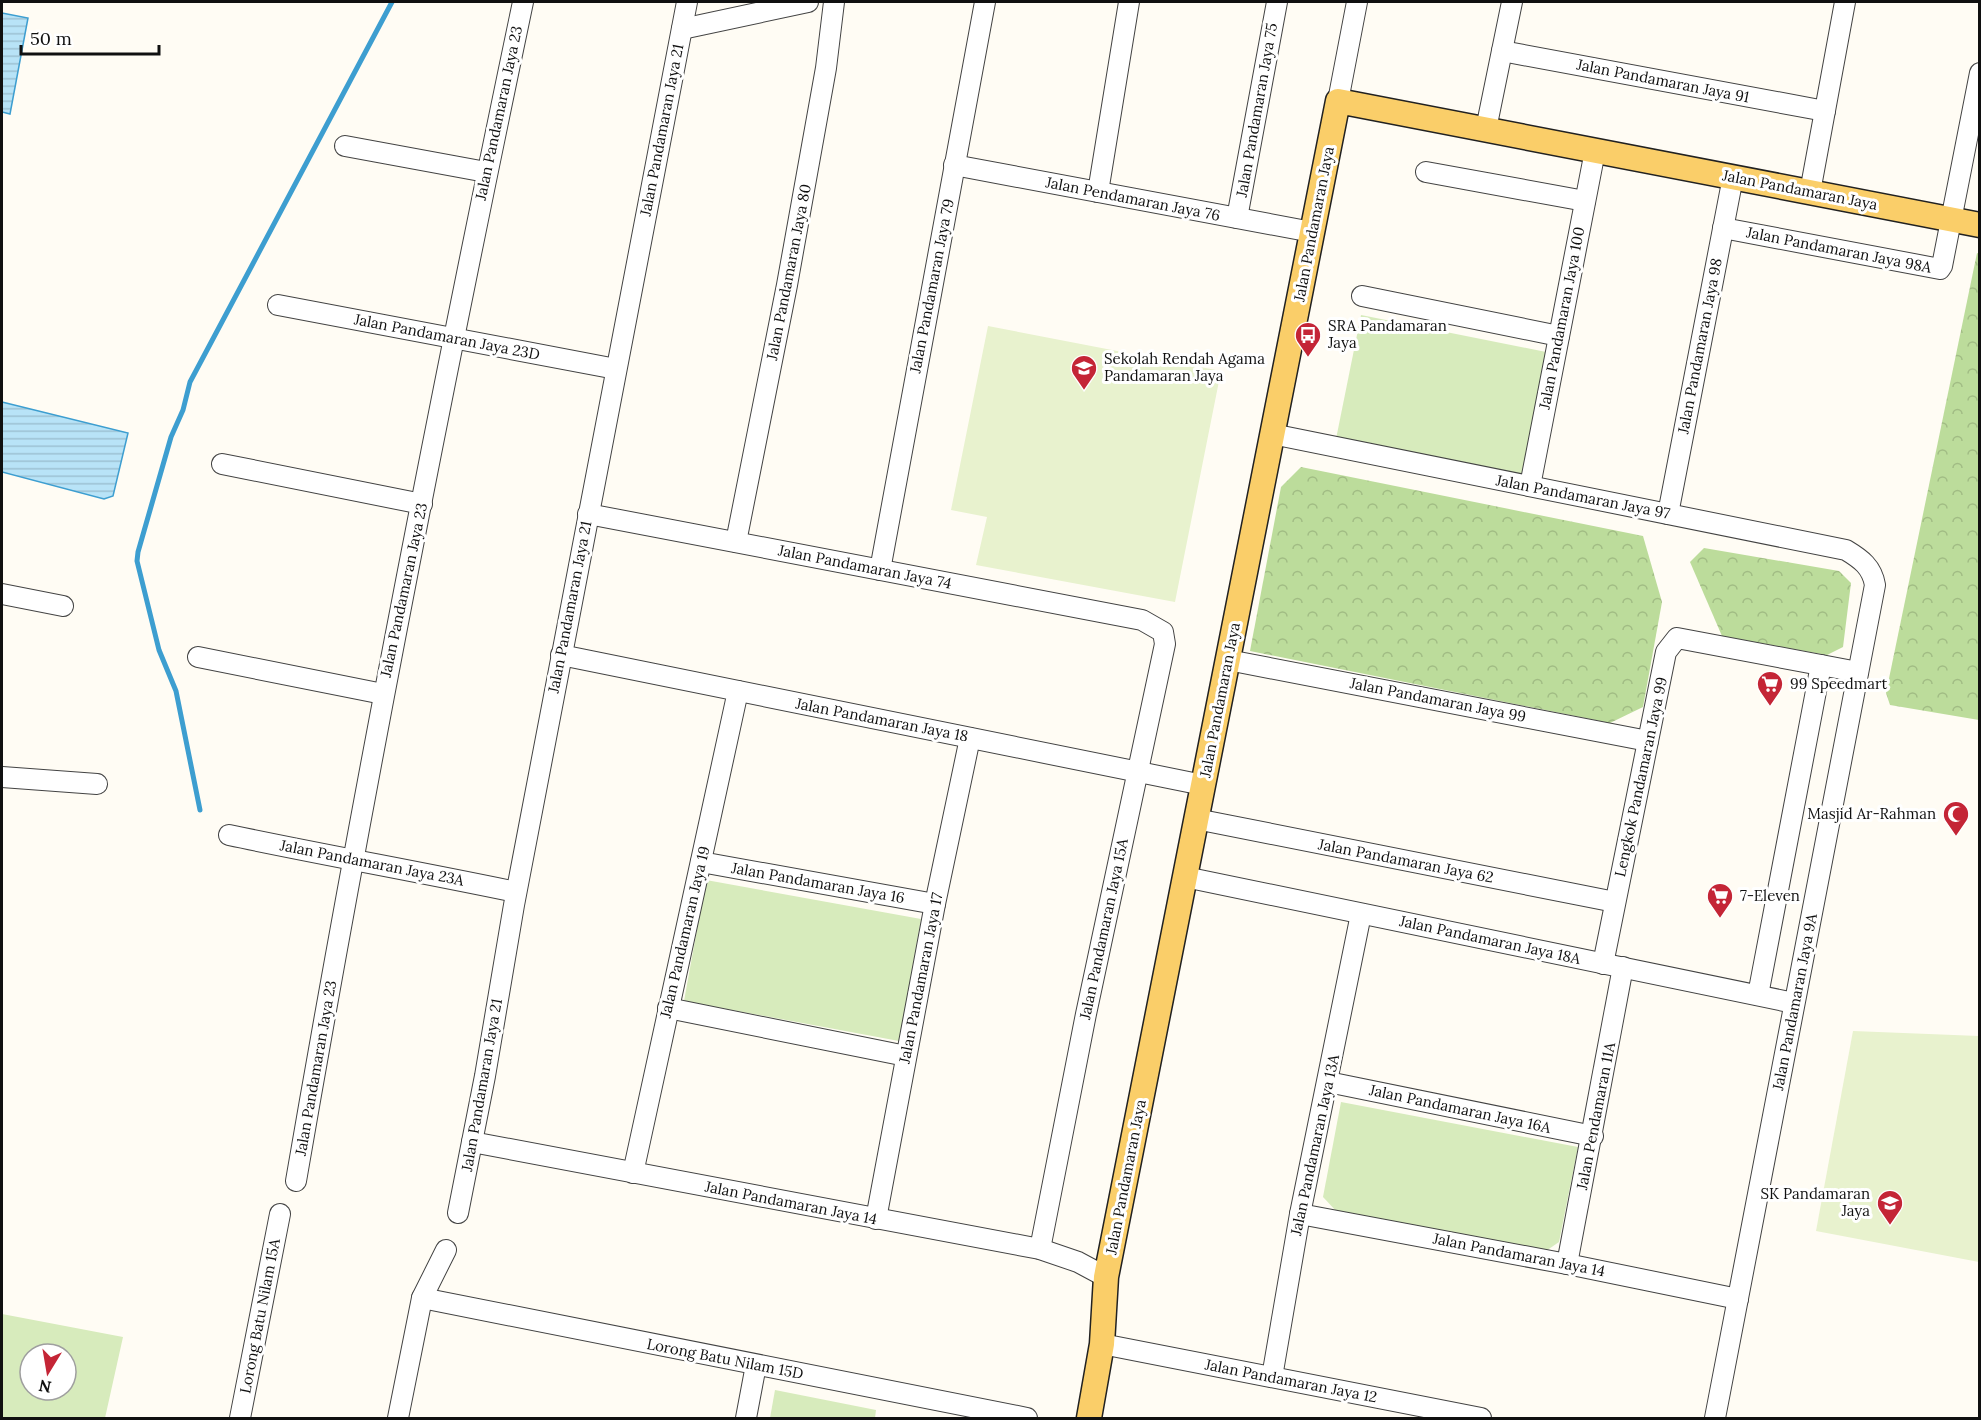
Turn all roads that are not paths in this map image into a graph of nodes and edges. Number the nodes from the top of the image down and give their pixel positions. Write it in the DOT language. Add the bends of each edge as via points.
graph roads {
  1 [pos="522,2"];
  2 [pos="687,2"];
  3 [pos="808,2"];
  4 [pos="834,2"];
  5 [pos="984,2"];
  6 [pos="1129,2"];
  7 [pos="1276,2"];
  8 [pos="1357,2"];
  9 [pos="1512,2"];
  10 [pos="1845,2"];
  11 [pos="682,29"];
  12 [pos="1502,51"];
  13 [pos="1980,73"];
  14 [pos="1338,101"];
  15 [pos="1825,111"];
  16 [pos="1486,129"];
  17 [pos="345,146"];
  18 [pos="1595,151"];
  19 [pos="954,165"];
  20 [pos="486,172"];
  21 [pos="1426,172"];
  22 [pos="1733,177"];
  23 [pos="1098,192"];
  24 [pos="1810,192"];
  25 [pos="1585,201"];
  26 [pos="1237,218"];
  27 [pos="1951,220"];
  28 [pos="1980,225"];
  29 [pos="1723,228"];
  30 [pos="1312,232"];
  31 [pos="1362,296"];
  32 [pos="278,305"];
  33 [pos="1559,336"];
  34 [pos="455,339"];
  35 [pos="616,369"];
  36 [pos="1272,434"];
  37 [pos="222,464"];
  38 [pos="1530,486"];
  39 [pos="422,504"];
  40 [pos="588,514"];
  41 [pos="1668,514"];
  42 [pos="736,542"];
  43 [pos="880,570"];
  44 [pos="1875,585"];
  45 [pos="2,594"];
  46 [pos="63,606"];
  47 [pos="1142,620"];
  48 [pos="561,655"];
  49 [pos="198,657"];
  50 [pos="1228,660"];
  51 [pos="1821,665"];
  52 [pos="1858,672"];
  53 [pos="738,691"];
  54 [pos="383,694"];
  55 [pos="970,738"];
  56 [pos="1648,741"];
  57 [pos="1137,772"];
  58 [pos="2,777"];
  59 [pos="97,784"];
  60 [pos="1203,785"];
  61 [pos="1196,819"];
  62 [pos="229,835"];
  63 [pos="354,861"];
  64 [pos="701,862"];
  65 [pos="1185,877"];
  66 [pos="516,892"];
  67 [pos="1615,902"];
  68 [pos="935,904"];
  69 [pos="1361,914"];
  70 [pos="1603,964"];
  71 [pos="1623,968"];
  72 [pos="1758,995"];
  73 [pos="1794,1003"];
  74 [pos="668,1008"];
  75 [pos="906,1056"];
  76 [pos="1328,1082"];
  77 [pos="1593,1136"];
  78 [pos="472,1142"];
  79 [pos="633,1173"];
  80 [pos="296,1181"];
  81 [pos="458,1213"];
  82 [pos="280,1214"];
  83 [pos="1300,1214"];
  84 [pos="876,1219"];
  85 [pos="446,1250"];
  86 [pos="1040,1250"];
  87 [pos="1567,1264"];
  88 [pos="1106,1277"];
  89 [pos="422,1298"];
  90 [pos="1738,1299"];
  91 [pos="1102,1344"];
  92 [pos="756,1365"];
  93 [pos="1272,1377"];
  94 [pos="240,1419"];
  95 [pos="398,1419"];
  96 [pos="746,1419"];
  97 [pos="1027,1419"];
  98 [pos="1089,1419"];
  99 [pos="1481,1419"];
  100 [pos="1715,1419"];
  1 -- 20 [label="street, Jalan Pandamaran Jaya 23"];
  2 -- 11 [label="street, Jalan Pandamaran Jaya 21"];
  3 -- 11 [label="street"];
  4 -- 42 [label="street, Jalan Pandamaran Jaya 80" via="791,262"];
  5 -- 19 [label="street, Jalan Pandamaran Jaya 79"];
  6 -- 23 [label="street"];
  7 -- 26 [label="street, Jalan Pandamaran Jaya 75"];
  8 -- 14 [label="street, Jalan Pandamaran Jaya"];
  9 -- 12 [label="street"];
  10 -- 15 [label="street"];
  11 -- 35 [label="street, Jalan Pandamaran Jaya 21"];
  12 -- 15 [label="street, Jalan Pandamaran Jaya 91"];
  12 -- 16 [label="street"];
  13 -- 27 [label="street"];
  14 -- 16 [label="main road, Jalan Pandamaran Jaya"];
  14 -- 30 [label="main road, Jalan Pandamaran Jaya"];
  15 -- 24 [label="street"];
  16 -- 18 [label="main road, Jalan Pandamaran Jaya"];
  17 -- 20 [label="street"];
  18 -- 22 [label="main road, Jalan Pandamaran Jaya"];
  18 -- 25 [label="street, Jalan Pandamaran Jaya 100"];
  19 -- 23 [label="street, Jalan Pendamaran Jaya 76"];
  19 -- 43 [label="street, Jalan Pandamaran Jaya 79"];
  20 -- 34 [label="street, Jalan Pandamaran Jaya 23"];
  21 -- 25 [label="street"];
  22 -- 24 [label="main road, Jalan Pandamaran Jaya"];
  22 -- 29 [label="street, Jalan Pandamaran Jaya 98"];
  23 -- 26 [label="street, Jalan Pendamaran Jaya 76"];
  24 -- 27 [label="main road, Jalan Pandamaran Jaya"];
  25 -- 33 [label="street, Jalan Pandamaran Jaya 100"];
  26 -- 30 [label="street, Jalan Pendamaran Jaya 76"];
  27 -- 28 [label="main road, Jalan Pandamaran Jaya"];
  27 -- 29 [label="street, Jalan Pandamaran Jaya 98A" via="1942,266 1937,269"];
  29 -- 41 [label="street, Jalan Pandamaran Jaya 98"];
  30 -- 36 [label="main road, Jalan Pandamaran Jaya"];
  31 -- 33 [label="street"];
  32 -- 34 [label="street, Jalan Pandamaran Jaya 23D"];
  33 -- 38 [label="street, Jalan Pandamaran Jaya 100"];
  34 -- 35 [label="street, Jalan Pandamaran Jaya 23D"];
  34 -- 39 [label="street, Jalan Pandamaran Jaya 23"];
  35 -- 40 [label="street, Jalan Pandamaran Jaya 21"];
  36 -- 38 [label="street, Jalan Pandamaran Jaya 97"];
  36 -- 50 [label="main road, Jalan Pandamaran Jaya"];
  37 -- 39 [label="street"];
  38 -- 41 [label="street, Jalan Pandamaran Jaya 97"];
  39 -- 54 [label="street, Jalan Pandamaran Jaya 23"];
  40 -- 42 [label="street, Jalan Pandamaran Jaya 74"];
  40 -- 48 [label="street, Jalan Pandamaran Jaya 21"];
  41 -- 44 [label="street, Jalan Pandamaran Jaya 97" via="1846,550 1864,561"];
  42 -- 43 [label="street, Jalan Pandamaran Jaya 74"];
  43 -- 47 [label="street, Jalan Pandamaran Jaya 74"];
  44 -- 52 [label="street, Jalan Pandamaran Jaya 9A"];
  45 -- 46 [label="street"];
  47 -- 57 [label="street, Jalan Pandamaran Jaya 15A" via="1163,632 1165,644"];
  48 -- 53 [label="street, Jalan Pandamaran Jaya 18"];
  48 -- 66 [label="street, Jalan Pandamaran Jaya 21"];
  49 -- 54 [label="street"];
  50 -- 56 [label="street, Jalan Pandamaran Jaya 99"];
  50 -- 60 [label="main road, Jalan Pandamaran Jaya"];
  51 -- 52 [label="street"];
  51 -- 56 [label="street, Lengkok Pandamaran Jaya 99" via="1677,638 1666,652"];
  51 -- 72 [label="street"];
  52 -- 73 [label="street, Jalan Pandamaran Jaya 9A"];
  53 -- 55 [label="street, Jalan Pandamaran Jaya 18"];
  53 -- 64 [label="street, Jalan Pandamaran Jaya 19"];
  54 -- 63 [label="street, Jalan Pandamaran Jaya 23"];
  55 -- 57 [label="street, Jalan Pandamaran Jaya 18"];
  55 -- 68 [label="street, Jalan Pandamaran Jaya 17"];
  56 -- 67 [label="street, Lengkok Pandamaran Jaya 99"];
  57 -- 60 [label="street, Jalan Pandamaran Jaya 18"];
  57 -- 86 [label="street, Jalan Pandamaran Jaya 15A"];
  58 -- 59 [label="street"];
  60 -- 61 [label="main road, Jalan Pandamaran Jaya"];
  61 -- 65 [label="main road, Jalan Pandamaran Jaya"];
  61 -- 67 [label="street, Jalan Pandamaran Jaya 62"];
  62 -- 63 [label="street, Jalan Pandamaran Jaya 23A"];
  63 -- 66 [label="street, Jalan Pandamaran Jaya 23A"];
  63 -- 80 [label="street, Jalan Pandamaran Jaya 23"];
  64 -- 68 [label="street, Jalan Pandamaran Jaya 16"];
  64 -- 74 [label="street, Jalan Pandamaran Jaya 19"];
  65 -- 69 [label="street, Jalan Pandamaran Jaya 18A"];
  65 -- 88 [label="main road, Jalan Pandamaran Jaya"];
  66 -- 78 [label="street, Jalan Pandamaran Jaya 21"];
  67 -- 70 [label="street, Lengkok Pandamaran Jaya 99"];
  68 -- 75 [label="street, Jalan Pandamaran Jaya 17"];
  69 -- 70 [label="street, Jalan Pandamaran Jaya 18A"];
  69 -- 76 [label="street, Jalan Pandamaran Jaya 13A"];
  70 -- 71 [label="street, Jalan Pandamaran Jaya 18A"];
  71 -- 72 [label="street, Jalan Pandamaran Jaya 18A"];
  71 -- 77 [label="street, Jalan Pendamaran 11A"];
  72 -- 73 [label="street, Jalan Pandamaran Jaya 18A"];
  73 -- 90 [label="street, Jalan Pandamaran Jaya 9A"];
  74 -- 75 [label="street"];
  74 -- 79 [label="street, Jalan Pandamaran Jaya 19"];
  75 -- 84 [label="street, Jalan Pandamaran Jaya 17"];
  76 -- 77 [label="street, Jalan Pandamaran Jaya 16A"];
  76 -- 83 [label="street, Jalan Pandamaran Jaya 13A"];
  77 -- 87 [label="street, Jalan Pendamaran 11A"];
  78 -- 79 [label="street, Jalan Pandamaran Jaya 14"];
  78 -- 81 [label="street, Jalan Pandamaran Jaya 21"];
  79 -- 84 [label="street, Jalan Pandamaran Jaya 14"];
  82 -- 94 [label="street, Lorong Batu Nilam 15A"];
  83 -- 87 [label="street, Jalan Pandamaran Jaya 14"];
  83 -- 93 [label="street, Jalan Pandamaran Jaya 13A"];
  84 -- 86 [label="street, Jalan Pandamaran Jaya 14"];
  85 -- 89 [label="street"];
  86 -- 88 [label="street, Jalan Pandamaran Jaya 14" via="1078,1262"];
  87 -- 90 [label="street, Jalan Pandamaran Jaya 14"];
  88 -- 91 [label="main road, Jalan Pandamaran Jaya"];
  89 -- 92 [label="street, Lorong Batu Nilam 15D"];
  89 -- 95 [label="street"];
  90 -- 100 [label="street, Jalan Pandamaran Jaya 9A"];
  91 -- 93 [label="street, Jalan Pandamaran Jaya 12"];
  91 -- 98 [label="main road, Jalan Pandamaran Jaya"];
  92 -- 96 [label="street"];
  92 -- 97 [label="street, Lorong Batu Nilam 15D"];
  93 -- 99 [label="street, Jalan Pandamaran Jaya 12"];
}
